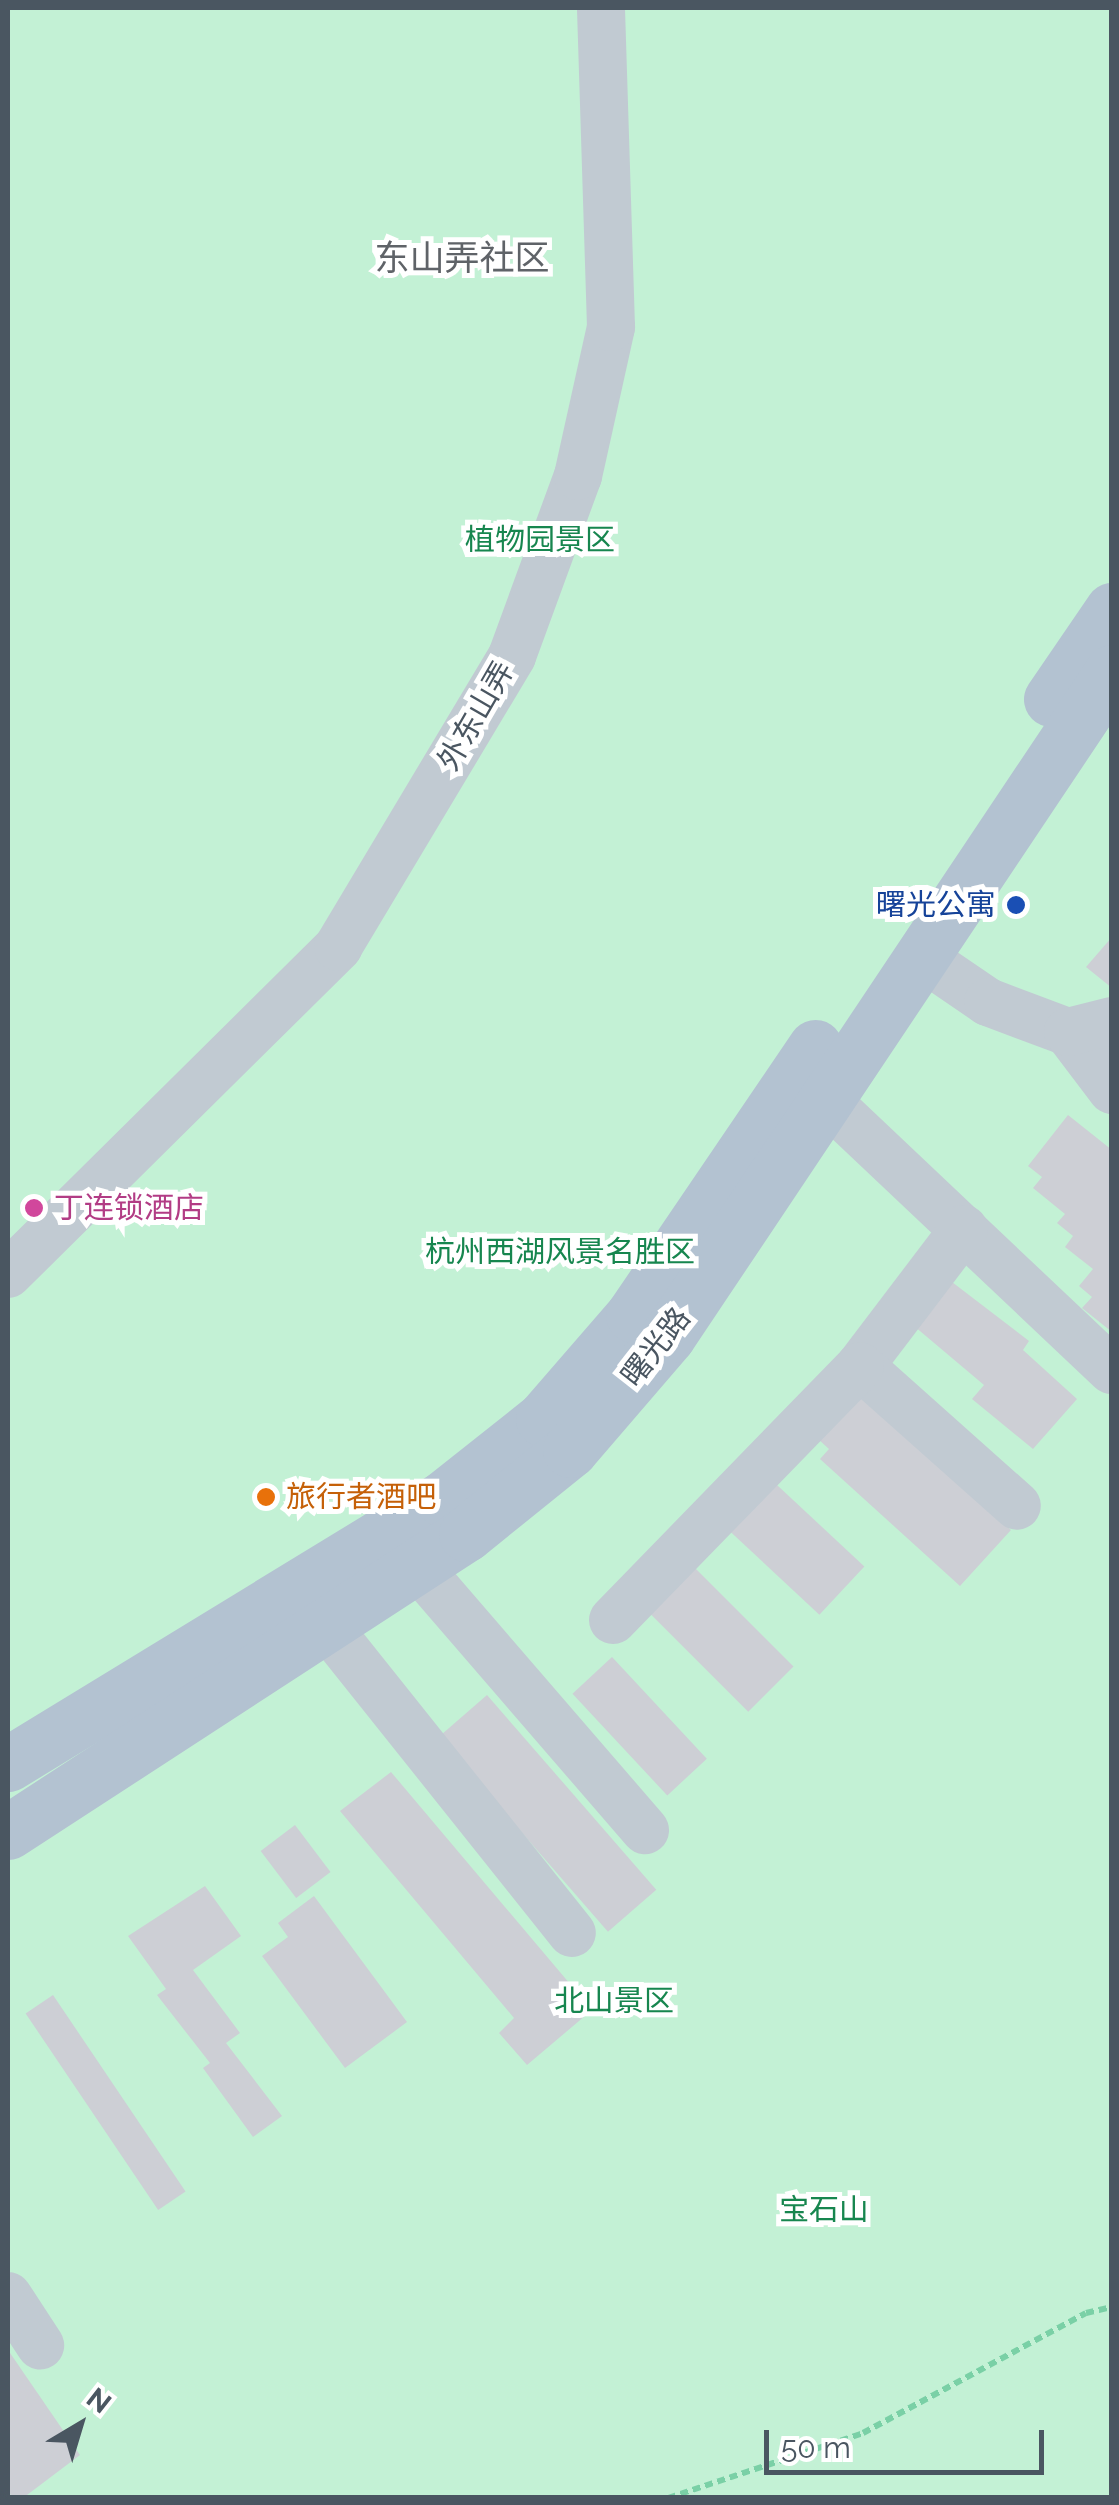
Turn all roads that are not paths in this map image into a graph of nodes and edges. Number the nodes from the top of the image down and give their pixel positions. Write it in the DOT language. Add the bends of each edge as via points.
graph roads {
  1 [pos="600,8"];
  2 [pos="1112,610"];
  3 [pos="1112,672"];
  4 [pos="922,957"];
  5 [pos="1090,1026"];
  6 [pos="1112,1090"];
  7 [pos="826,1100"];
  8 [pos="964,1230"];
  9 [pos="8,1274"];
  10 [pos="860,1366"];
  11 [pos="1112,1370"];
  12 [pos="1017,1506"];
  13 [pos="417,1566"];
  14 [pos="614,1620"];
  15 [pos="326,1625"];
  16 [pos="8,1764"];
  17 [pos="645,1830"];
  18 [pos="8,1832"];
  19 [pos="572,1933"];
  20 [pos="8,2296"];
  21 [pos="40,2345"];
  1 -- 9 [label="street, 外东山弄" via="611,327 578,476 512,656 338,948"];
  2 -- 16 [label="main road, 曙光路" via="634,1315 543,1420 442,1499"];
  3 -- 4 [label="main road, 曙光路"];
  4 -- 5 [label="street" via="988,1002"];
  4 -- 7 [label="main road, 曙光路"];
  5 -- 6 [label="street"];
  7 -- 8 [label="street"];
  7 -- 13 [label="main road, 曙光路" via="668,1336 570,1450"];
  8 -- 10 [label="street"];
  8 -- 11 [label="street"];
  10 -- 12 [label="street"];
  10 -- 14 [label="street"];
  13 -- 15 [label="main road, 曙光路"];
  13 -- 17 [label="street"];
  15 -- 18 [label="main road, 曙光路"];
  15 -- 19 [label="street"];
  20 -- 21 [label="street"];
}
